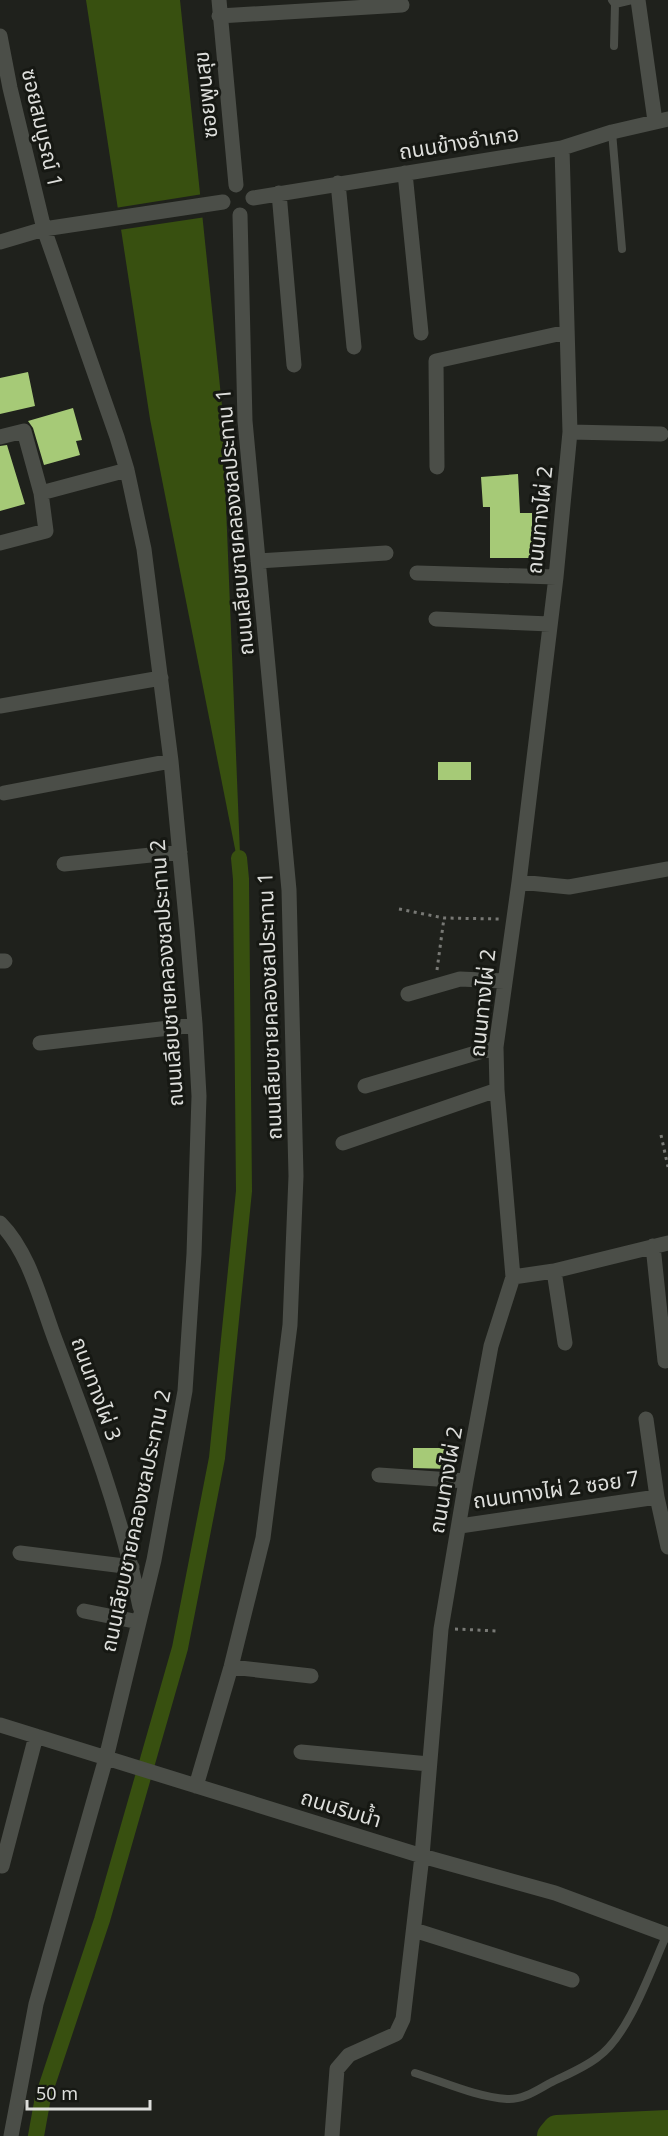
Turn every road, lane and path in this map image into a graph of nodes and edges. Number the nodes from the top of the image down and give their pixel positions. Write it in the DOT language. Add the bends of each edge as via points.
graph roads {
  1 [pos="632,0"];
  2 [pos="638,0"];
  3 [pos="614,2"];
  4 [pos="402,5"];
  5 [pos="219,8"];
  6 [pos="0,36"];
  7 [pos="614,46"];
  8 [pos="5,89"];
  9 [pos="662,120"];
  10 [pos="612,132"];
  11 [pos="562,148"];
  12 [pos="405,172"];
  13 [pos="338,183"];
  14 [pos="236,185"];
  15 [pos="279,193"];
  16 [pos="253,198"];
  17 [pos="218,203"];
  18 [pos="240,215"];
  19 [pos="44,229"];
  20 [pos="0,242"];
  21 [pos="622,249"];
  22 [pos="567,332"];
  23 [pos="421,333"];
  24 [pos="354,347"];
  25 [pos="294,365"];
  26 [pos="570,432"];
  27 [pos="662,434"];
  28 [pos="0,437"];
  29 [pos="437,467"];
  30 [pos="127,470"];
  31 [pos="41,493"];
  32 [pos="0,543"];
  33 [pos="386,553"];
  34 [pos="258,561"];
  35 [pos="417,573"];
  36 [pos="556,577"];
  37 [pos="436,619"];
  38 [pos="550,624"];
  39 [pos="161,678"];
  40 [pos="0,706"];
  41 [pos="171,761"];
  42 [pos="4,793"];
  43 [pos="180,852"];
  44 [pos="64,864"];
  45 [pos="668,868"];
  46 [pos="519,882"];
  47 [pos="399,909"];
  48 [pos="444,918"];
  49 [pos="514,919"];
  50 [pos="504,981"];
  51 [pos="435,986"];
  52 [pos="408,994"];
  53 [pos="195,1025"];
  54 [pos="40,1043"];
  55 [pos="496,1047"];
  56 [pos="365,1086"];
  57 [pos="498,1090"];
  58 [pos="661,1135"];
  59 [pos="343,1143"];
  60 [pos="668,1167"];
  61 [pos="0,1223"];
  62 [pos="660,1245"];
  63 [pos="554,1271"];
  64 [pos="513,1277"];
  65 [pos="565,1343"];
  66 [pos="664,1361"];
  67 [pos="646,1419"];
  68 [pos="379,1475"];
  69 [pos="466,1482"];
  70 [pos="657,1497"];
  71 [pos="460,1526"];
  72 [pos="668,1547"];
  73 [pos="20,1553"];
  74 [pos="132,1567"];
  75 [pos="84,1611"];
  76 [pos="140,1617"];
  77 [pos="441,1629"];
  78 [pos="498,1631"];
  79 [pos="231,1667"];
  80 [pos="311,1676"];
  81 [pos="0,1725"];
  82 [pos="36,1736"];
  83 [pos="302,1752"];
  84 [pos="110,1759"];
  85 [pos="429,1764"];
  86 [pos="194,1786"];
  87 [pos="422,1856"];
  88 [pos="2,1866"];
  89 [pos="414,1929"];
  90 [pos="668,1935"];
  91 [pos="572,1980"];
  92 [pos="415,2073"];
  93 [pos="11,2136"];
  94 [pos="332,2136"];
  1 -- 3 [label="lane"];
  2 -- 9 [label="street"];
  3 -- 7 [label="lane"];
  4 -- 5 [label="street"];
  5 -- 14 [label="street, ซอยพูนสุข"];
  6 -- 8 [label="street, ซอยสมบูรณ์ 1"];
  8 -- 19 [label="street, ซอยสมบูรณ์ 1"];
  9 -- 10 [label="street, ถนนข้างอำเภอ"];
  10 -- 11 [label="street, ถนนข้างอำเภอ"];
  10 -- 21 [label="lane"];
  11 -- 12 [label="street, ถนนข้างอำเภอ"];
  11 -- 22 [label="street, ถนนทางไผ่ 2"];
  12 -- 13 [label="street, ถนนข้างอำเภอ"];
  12 -- 23 [label="street"];
  13 -- 15 [label="street, ถนนข้างอำเภอ"];
  13 -- 24 [label="street"];
  14 -- 16 [label="street" via="247,188"];
  14 -- 17 [label="street"];
  15 -- 16 [label="street, ถนนข้างอำเภอ"];
  15 -- 25 [label="street"];
  16 -- 18 [label="street" via="250,209"];
  17 -- 18 [label="street"];
  17 -- 19 [label="street"];
  18 -- 34 [label="street, ถนนเลียบชายคลองชลประทาน 1" via="245,421"];
  19 -- 20 [label="street"];
  19 -- 30 [label="street, ถนนเลียบชายคลองชลประทาน 2"];
  22 -- 26 [label="street, ถนนทางไผ่ 2"];
  22 -- 29 [label="street" via="436,361"];
  26 -- 27 [label="street"];
  26 -- 36 [label="street, ถนนทางไผ่ 2"];
  28 -- 31 [label="street" via="24,431"];
  30 -- 31 [label="street"];
  30 -- 39 [label="street, ถนนเลียบชายคลองชลประทาน 2" via="144,549"];
  31 -- 32 [label="street" via="46,531"];
  33 -- 34 [label="street"];
  34 -- 79 [label="street, ถนนเลียบชายคลองชลประทาน 1" via="289,890 296,1176 290,1325 263,1538"];
  35 -- 36 [label="street"];
  36 -- 38 [label="street, ถนนทางไผ่ 2"];
  37 -- 38 [label="street"];
  38 -- 46 [label="street, ถนนทางไผ่ 2"];
  39 -- 40 [label="street"];
  39 -- 41 [label="street, ถนนเลียบชายคลองชลประทาน 2"];
  41 -- 42 [label="street"];
  41 -- 43 [label="street, ถนนเลียบชายคลองชลประทาน 2"];
  43 -- 44 [label="street"];
  43 -- 53 [label="street, ถนนเลียบชายคลองชลประทาน 2"];
  45 -- 46 [label="street" via="569,887"];
  46 -- 49 [label="street, ถนนทางไผ่ 2"];
  47 -- 48 [label="path"];
  48 -- 49 [label="path"];
  48 -- 51 [label="path"];
  49 -- 50 [label="street, ถนนทางไผ่ 2"];
  50 -- 51 [label="street" via="460,979"];
  50 -- 55 [label="street, ถนนทางไผ่ 2"];
  51 -- 52 [label="street"];
  53 -- 54 [label="street"];
  53 -- 76 [label="street, ถนนเลียบชายคลองชลประทาน 2" via="199,1096 185,1391"];
  55 -- 56 [label="street"];
  55 -- 57 [label="street, ถนนทางไผ่ 2"];
  57 -- 59 [label="street"];
  57 -- 64 [label="street, ถนนทางไผ่ 2"];
  58 -- 60 [label="path"];
  61 -- 74 [label="street, ถนนทางไผ่ 3" via="28,1268 102,1465"];
  62 -- 63 [label="street"];
  62 -- 66 [label="street"];
  63 -- 64 [label="street"];
  63 -- 65 [label="street"];
  64 -- 69 [label="street, ถนนทางไผ่ 2" via="491,1346"];
  67 -- 70 [label="street"];
  68 -- 69 [label="street"];
  69 -- 71 [label="street, ถนนทางไผ่ 2"];
  70 -- 71 [label="street, ถนนทางไผ่ 2 ซอย 7"];
  70 -- 72 [label="street"];
  71 -- 77 [label="street, ถนนทางไผ่ 2"];
  73 -- 74 [label="street"];
  74 -- 76 [label="street, ถนนทางไผ่ 3"];
  75 -- 76 [label="street"];
  76 -- 84 [label="street, ถนนเลียบชายคลองชลประทาน 2"];
  77 -- 78 [label="path"];
  77 -- 85 [label="street, ถนนทางไผ่ 2"];
  79 -- 80 [label="street"];
  79 -- 86 [label="street, ถนนเลียบชายคลองชลประทาน 1"];
  81 -- 82 [label="street, ถนนริมน้ำ"];
  82 -- 84 [label="street, ถนนริมน้ำ"];
  82 -- 88 [label="street"];
  83 -- 85 [label="street"];
  84 -- 86 [label="street, ถนนริมน้ำ"];
  84 -- 93 [label="street, ถนนเลียบชายคลองชลประทาน 2" via="36,2004"];
  85 -- 87 [label="street, ถนนทางไผ่ 2"];
  86 -- 87 [label="street, ถนนริมน้ำ"];
  87 -- 89 [label="street, ถนนทางไผ่ 2"];
  87 -- 90 [label="street, ถนนริมน้ำ" via="555,1893"];
  89 -- 91 [label="street"];
  89 -- 94 [label="street, ถนนทางไผ่ 2" via="403,2019 396,2034 349,2055 337,2069"];
  90 -- 92 [label="lane" via="615,2042 578,2070 510,2099 490,2097"];
}
